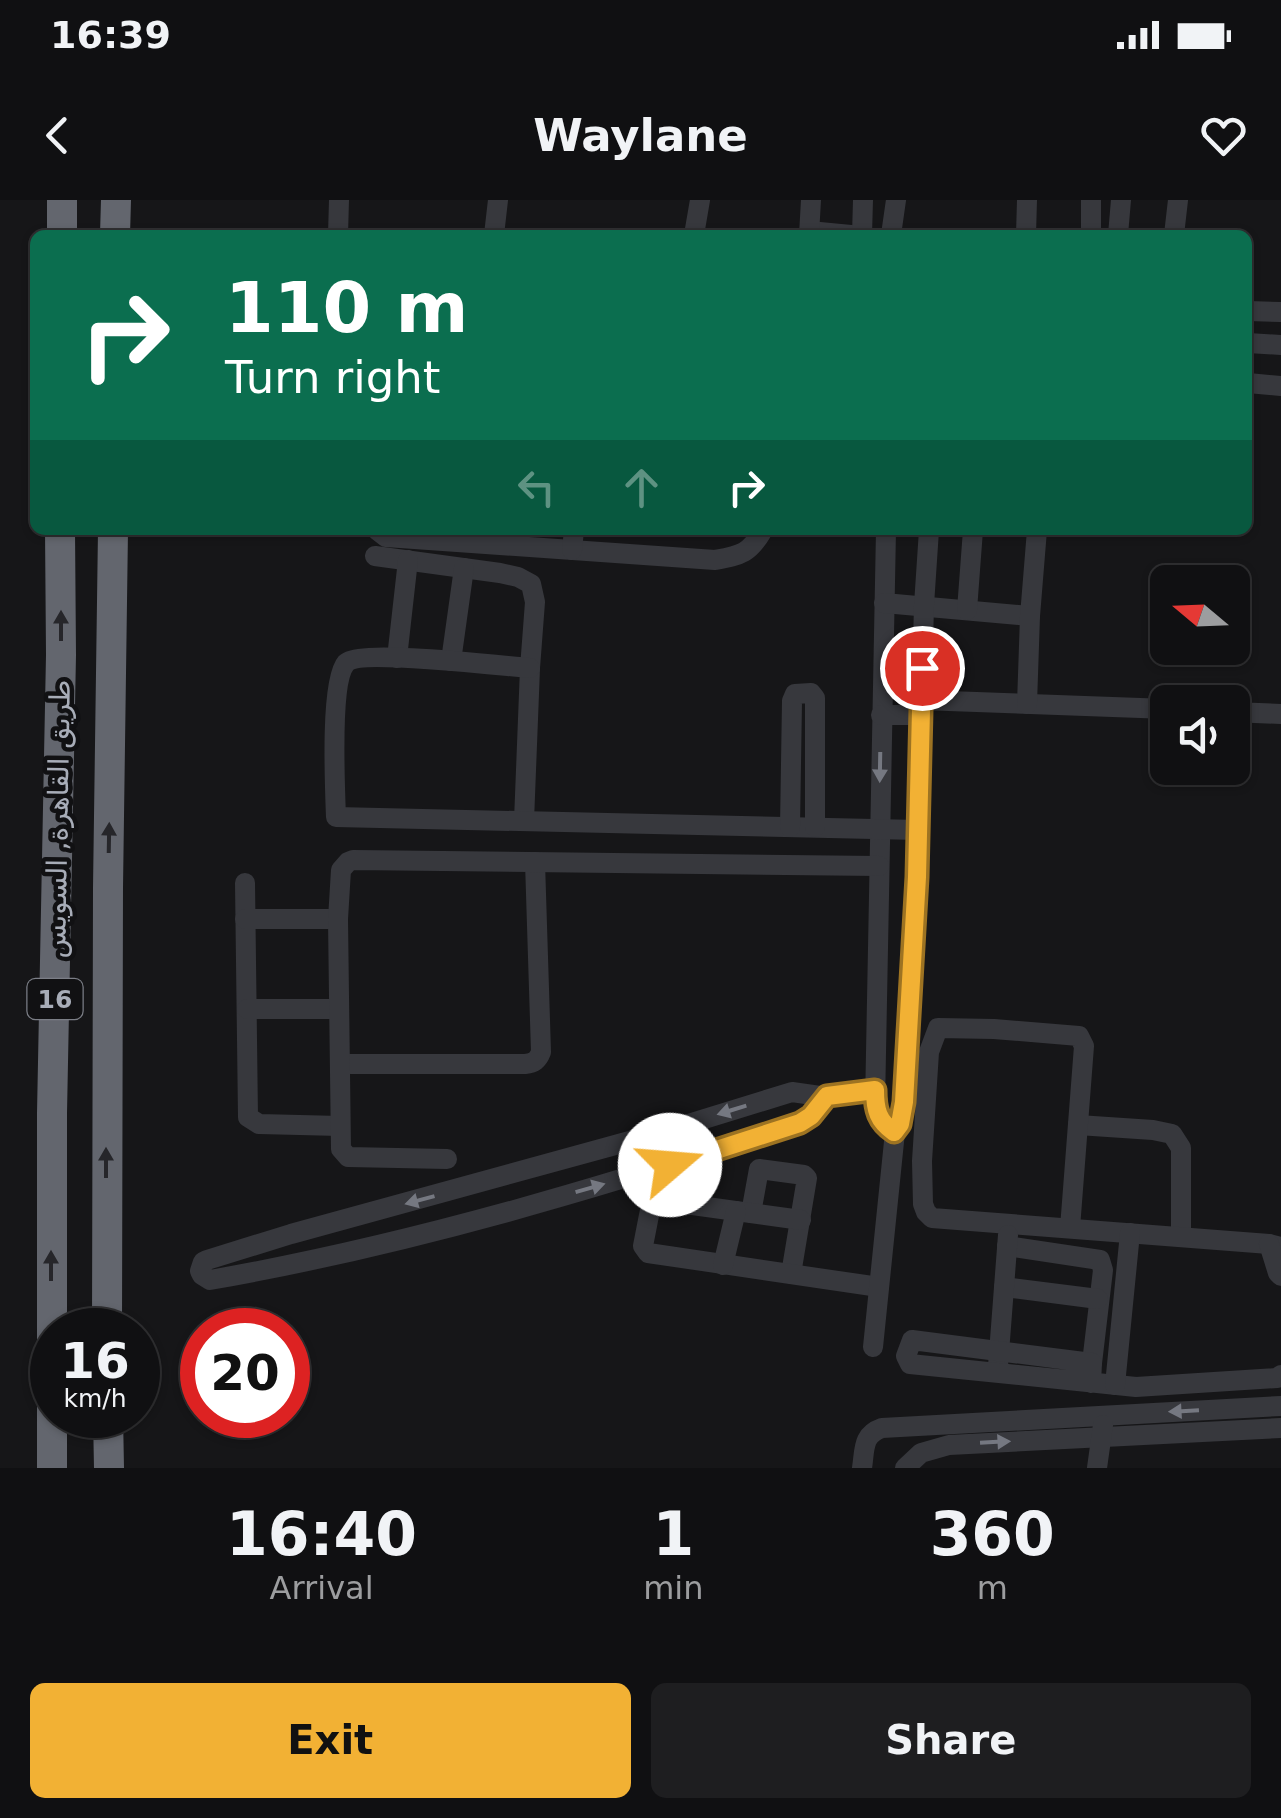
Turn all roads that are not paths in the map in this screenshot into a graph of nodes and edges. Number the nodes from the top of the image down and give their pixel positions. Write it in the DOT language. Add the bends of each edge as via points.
graph roads {
  1 [pos="62,200"];
  2 [pos="116,200"];
  3 [pos="339,200"];
  4 [pos="498,200"];
  5 [pos="700,200"];
  6 [pos="811,200"];
  7 [pos="863,200"];
  8 [pos="896,200"];
  9 [pos="1026,200"];
  10 [pos="1091,200"];
  11 [pos="1122,200"];
  12 [pos="1178,200"];
  13 [pos="62,230"];
  14 [pos="115,230"];
  15 [pos="338,230"];
  16 [pos="495,230"];
  17 [pos="695,230"];
  18 [pos="808,230"];
  19 [pos="862,230"];
  20 [pos="891,230"];
  21 [pos="1026,230"];
  22 [pos="1091,230"];
  23 [pos="1119,230"];
  24 [pos="1175,230"];
  25 [pos="1252,311"];
  26 [pos="1281,312"];
  27 [pos="1252,343"];
  28 [pos="1281,345"];
  29 [pos="1252,383"];
  30 [pos="1281,386"];
  31 [pos="60,535"];
  32 [pos="113,535"];
  33 [pos="383,535"];
  34 [pos="759,535"];
  35 [pos="886,535"];
  36 [pos="929,535"];
  37 [pos="973,535"];
  38 [pos="1037,535"];
  39 [pos="473,537"];
  40 [pos="573,540"];
  41 [pos="375,556"];
  42 [pos="408,560"];
  43 [pos="464,568"];
  44 [pos="884,603"];
  45 [pos="924,606"];
  46 [pos="968,610"];
  47 [pos="1030,616"];
  48 [pos="396,658"];
  49 [pos="451,661"];
  50 [pos="530,668"];
  51 [pos="1027,704"];
  52 [pos="921,707"];
  53 [pos="1150,708"];
  54 [pos="1250,713"];
  55 [pos="1281,714"];
  56 [pos="882,715"];
  57 [pos="524,822"];
  58 [pos="790,826"];
  59 [pos="814,827"];
  60 [pos="879,829"];
  61 [pos="918,830"];
  62 [pos="535,862"];
  63 [pos="878,871"];
  64 [pos="917,877"];
  65 [pos="245,883"];
  66 [pos="245,918"];
  67 [pos="338,919"];
  68 [pos="247,1008"];
  69 [pos="340,1008"];
  70 [pos="876,1061"];
  71 [pos="906,1061"];
  72 [pos="340,1064"];
  73 [pos="875,1090"];
  74 [pos="827,1096"];
  75 [pos="1078,1124"];
  76 [pos="340,1126"];
  77 [pos="894,1132"];
  78 [pos="659,1133"];
  79 [pos="447,1159"];
  80 [pos="547,1165"];
  81 [pos="670,1165"];
  82 [pos="555,1197"];
  83 [pos="384,1210"];
  84 [pos="743,1212"];
  85 [pos="802,1220"];
  86 [pos="1008,1223"];
  87 [pos="1070,1228"];
  88 [pos="1130,1233"];
  89 [pos="292,1234"];
  90 [pos="1182,1237"];
  91 [pos="393,1241"];
  92 [pos="1007,1246"];
  93 [pos="1275,1246"];
  94 [pos="300,1264"];
  95 [pos="723,1264"];
  96 [pos="791,1274"];
  97 [pos="1281,1276"];
  98 [pos="879,1287"];
  99 [pos="1004,1287"];
  100 [pos="1098,1299"];
  101 [pos="107,1308"];
  102 [pos="873,1346"];
  103 [pos="1091,1373"];
  104 [pos="1281,1376"];
  105 [pos="1114,1385"];
  106 [pos="1281,1406"];
  107 [pos="910,1426"];
  108 [pos="1103,1426"];
  109 [pos="1281,1428"];
  110 [pos="108,1438"];
  111 [pos="52,1468"];
  112 [pos="109,1468"];
  113 [pos="862,1468"];
  114 [pos="905,1468"];
  115 [pos="1097,1468"];
  1 -- 13 [label="highway"];
  2 -- 14 [label="highway"];
  3 -- 15 [label="lane"];
  4 -- 16 [label="lane"];
  5 -- 17 [label="lane"];
  6 -- 18 [label="lane"];
  7 -- 19 [label="lane"];
  8 -- 20 [label="lane"];
  9 -- 21 [label="lane"];
  10 -- 22 [label="lane"];
  11 -- 23 [label="lane"];
  12 -- 24 [label="lane"];
  25 -- 26 [label="lane"];
  27 -- 28 [label="lane"];
  29 -- 30 [label="lane"];
  111 -- 31 [label="highway, طريق القاهرة, السويس / 16, one-way"];
  101 -- 32 [label="highway, 16, one-way"];
  33 -- 39 [label="lane"];
  34 -- 40 [label="lane" via="740,555 715,560"];
  35 -- 44 [label="lane"];
  36 -- 45 [label="lane"];
  37 -- 46 [label="lane"];
  38 -- 47 [label="lane"];
  39 -- 40 [label="lane"];
  41 -- 42 [label="lane"];
  42 -- 43 [label="lane"];
  42 -- 48 [label="lane"];
  43 -- 49 [label="lane"];
  43 -- 50 [label="lane" via="531,584 536,602"];
  44 -- 45 [label="lane"];
  44 -- 56 [label="lane"];
  45 -- 46 [label="lane"];
  45 -- 52 [label="lane"];
  46 -- 47 [label="lane"];
  47 -- 51 [label="lane"];
  48 -- 49 [label="lane"];
  48 -- 57 [label="lane" via="355,658 340,676 336,817"];
  49 -- 50 [label="lane"];
  50 -- 57 [label="lane"];
  51 -- 52 [label="lane"];
  51 -- 53 [label="lane"];
  52 -- 56 [label="lane"];
  52 -- 61 [label="lane"];
  54 -- 55 [label="lane"];
  56 -- 60 [label="lane, one-way"];
  57 -- 58 [label="lane"];
  58 -- 59 [label="lane"];
  58 -- 59 [label="lane" via="792,698 798,693 814,697"];
  59 -- 60 [label="lane"];
  60 -- 61 [label="lane"];
  60 -- 63 [label="lane"];
  61 -- 64 [label="lane"];
  62 -- 63 [label="lane"];
  62 -- 67 [label="lane" via="353,860 341,870"];
  62 -- 72 [label="lane" via="538,1058 525,1064"];
  63 -- 64 [label="lane"];
  63 -- 70 [label="lane"];
  64 -- 71 [label="lane"];
  65 -- 66 [label="lane"];
  66 -- 67 [label="lane"];
  66 -- 68 [label="lane"];
  67 -- 69 [label="lane"];
  68 -- 69 [label="lane"];
  68 -- 76 [label="lane" via="251,1121"];
  69 -- 72 [label="lane"];
  70 -- 71 [label="lane"];
  70 -- 73 [label="lane"];
  71 -- 77 [label="lane"];
  72 -- 76 [label="lane"];
  73 -- 74 [label="lane"];
  73 -- 77 [label="lane" via="878,1116"];
  74 -- 78 [label="lane, one-way" via="792,1092"];
  74 -- 81 [label="lane" via="800,1123"];
  75 -- 86 [label="lane" via="1084,1046 1079,1036 938,1028 929,1052 923,1204 932,1218"];
  75 -- 87 [label="lane"];
  75 -- 90 [label="lane" via="1172,1134 1180,1148"];
  76 -- 79 [label="lane" via="348,1157"];
  77 -- 98 [label="lane"];
  78 -- 80 [label="lane"];
  78 -- 81 [label="lane"];
  80 -- 82 [label="lane"];
  80 -- 83 [label="lane, one-way"];
  82 -- 81 [label="lane, one-way"];
  82 -- 91 [label="lane"];
  83 -- 89 [label="lane"];
  83 -- 91 [label="lane"];
  84 -- 85 [label="lane"];
  84 -- 85 [label="lane" via="758,1170 804,1175"];
  84 -- 95 [label="lane"];
  84 -- 95 [label="lane" via="658,1200 651,1205 646,1252"];
  85 -- 96 [label="lane"];
  86 -- 87 [label="lane"];
  86 -- 92 [label="lane"];
  87 -- 88 [label="lane"];
  88 -- 90 [label="lane"];
  88 -- 105 [label="lane"];
  89 -- 94 [label="lane"];
  89 -- 94 [label="lane" via="208,1260 200,1271 210,1280"];
  90 -- 93 [label="lane"];
  91 -- 94 [label="lane"];
  92 -- 99 [label="lane"];
  92 -- 100 [label="lane" via="1100,1260"];
  93 -- 97 [label="lane"];
  95 -- 96 [label="lane"];
  96 -- 98 [label="lane"];
  98 -- 102 [label="lane"];
  99 -- 100 [label="lane"];
  99 -- 103 [label="lane" via="998,1363"];
  100 -- 103 [label="lane"];
  103 -- 105 [label="lane"];
  104 -- 105 [label="lane"];
  106 -- 108 [label="lane, one-way"];
  107 -- 108 [label="lane"];
  107 -- 113 [label="lane" via="866,1437"];
  107 -- 114 [label="lane"];
  108 -- 109 [label="lane"];
  114 -- 108 [label="lane, one-way" via="921,1453 949,1444"];
  108 -- 115 [label="lane"];
  110 -- 112 [label="highway"];
}
